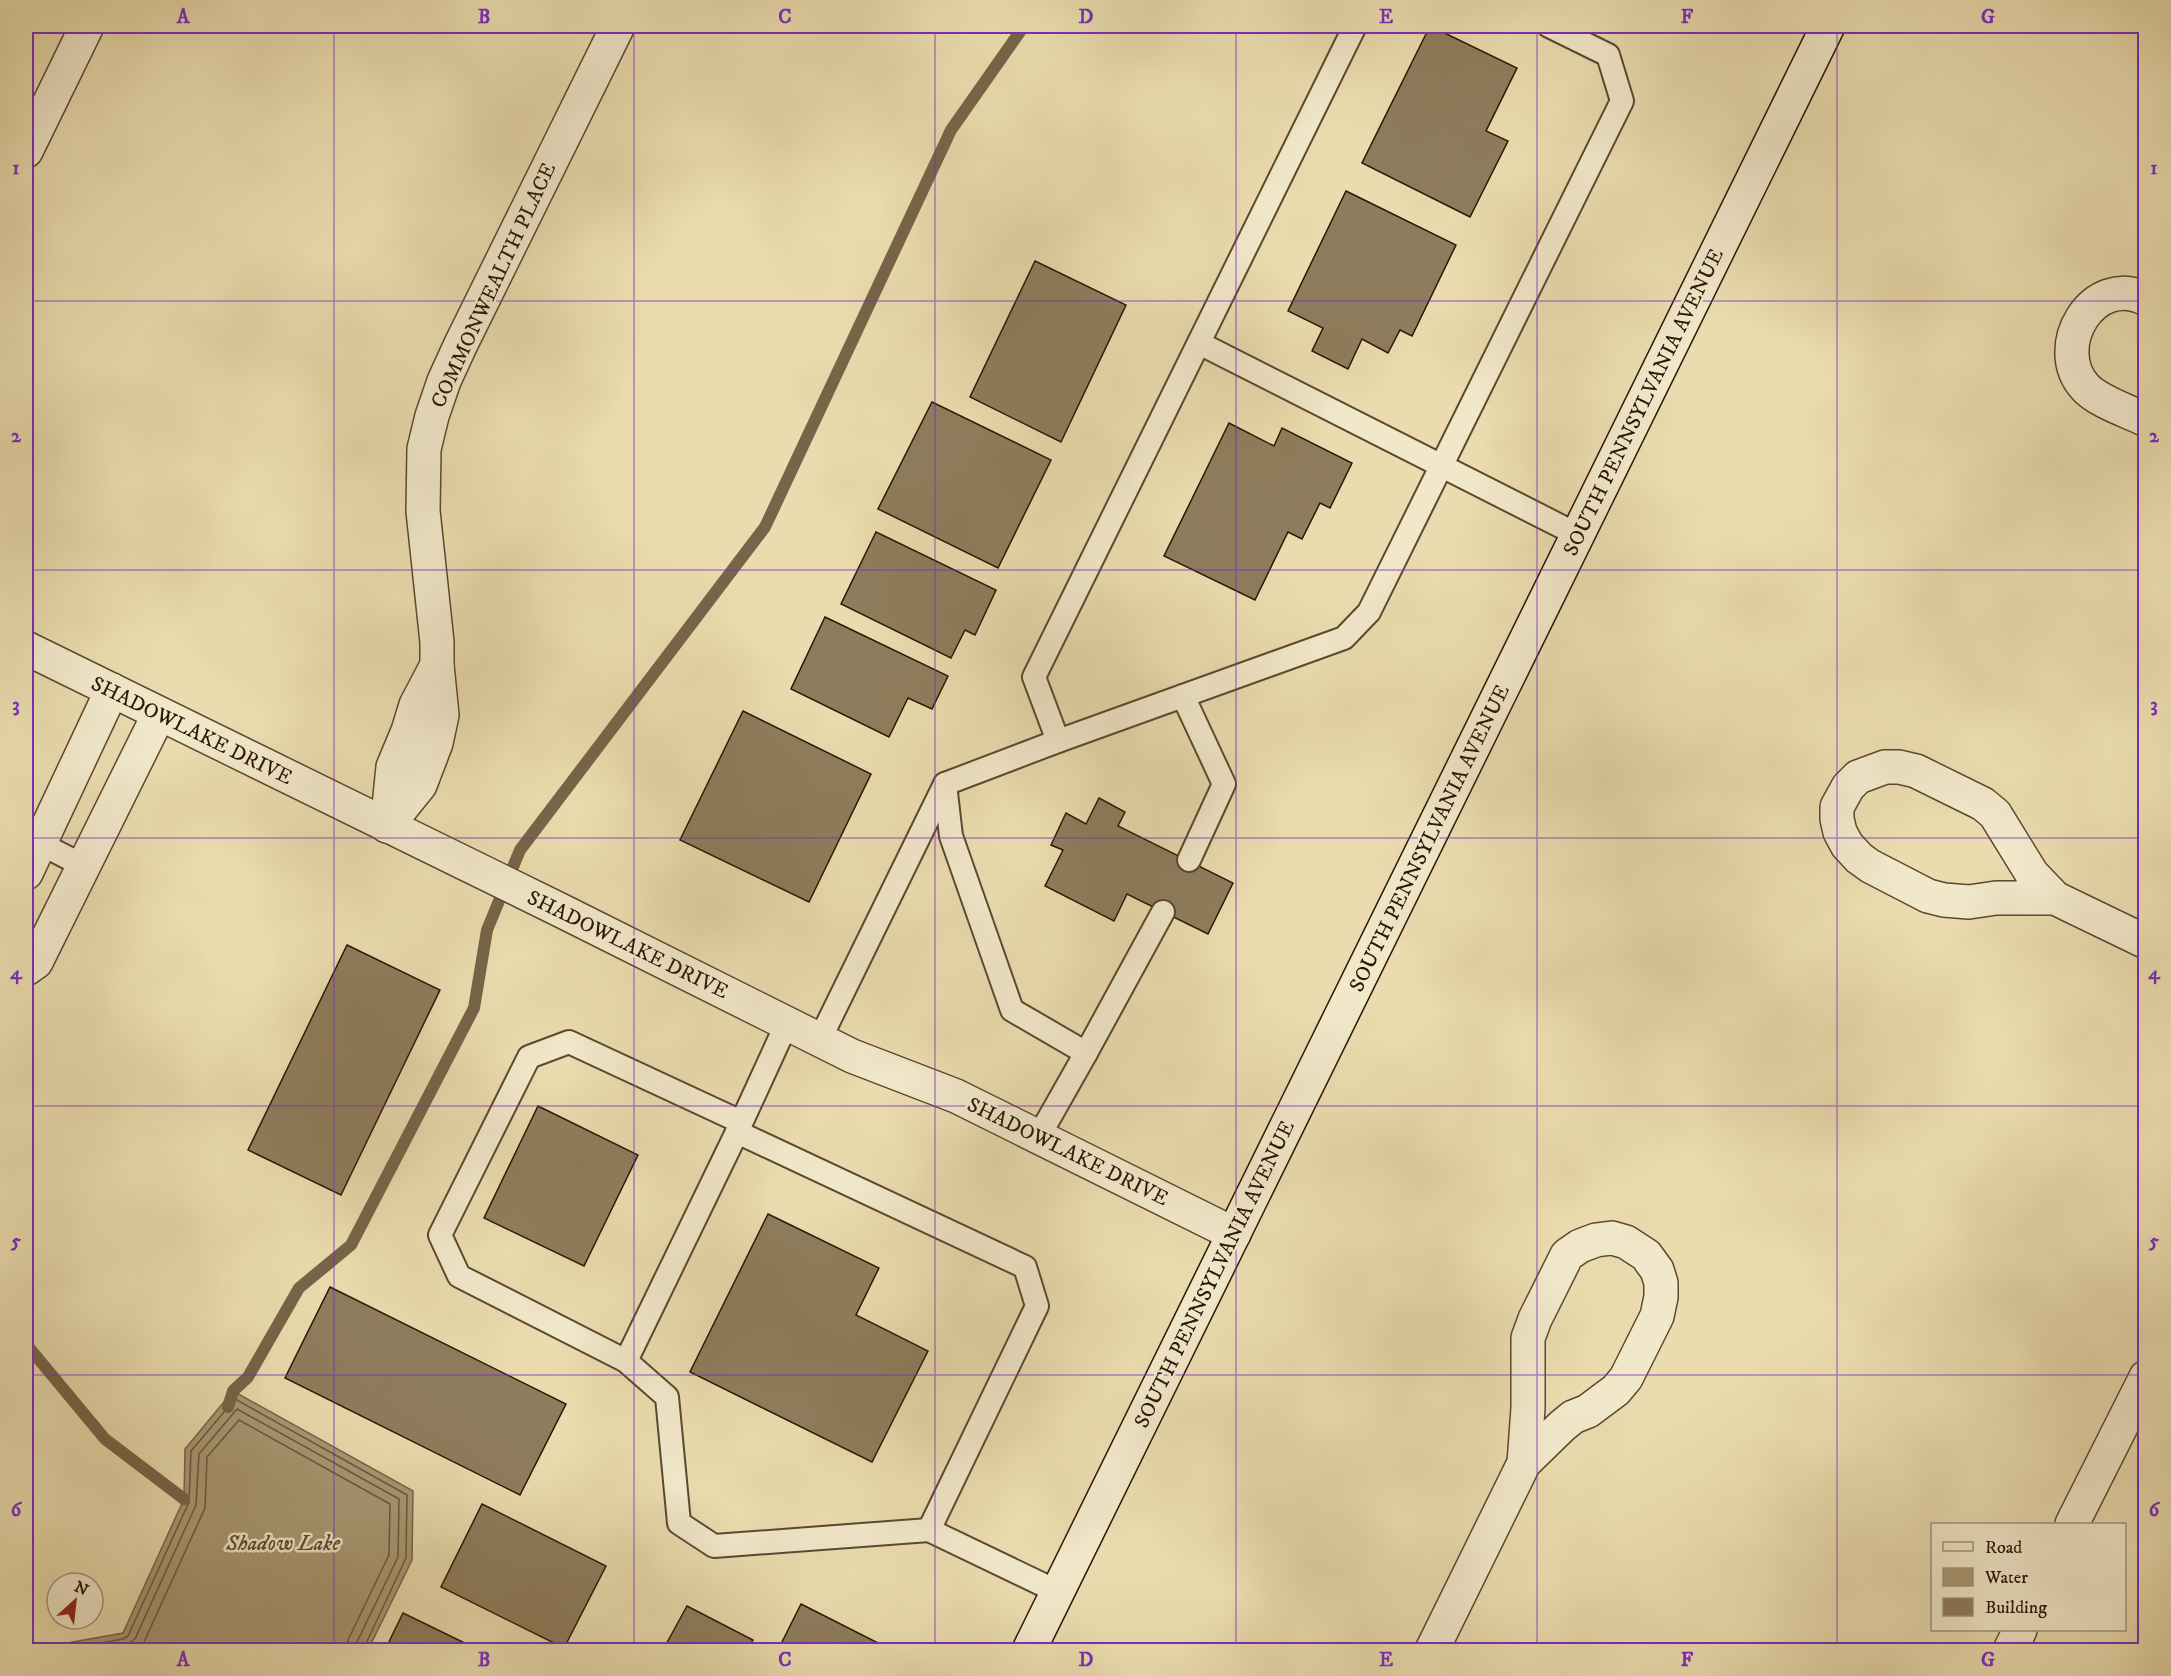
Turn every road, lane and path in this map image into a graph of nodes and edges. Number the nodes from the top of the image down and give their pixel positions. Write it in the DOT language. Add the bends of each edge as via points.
graph roads {
  1 [pos="87,26"];
  2 [pos="618,26"];
  3 [pos="1355,26"];
  4 [pos="1549,26"];
  5 [pos="1828,26"];
  6 [pos="26,151"];
  7 [pos="2145,299"];
  8 [pos="1199,343"];
  9 [pos="2145,420"];
  10 [pos="1442,465"];
  11 [pos="1578,535"];
  12 [pos="26,648"];
  13 [pos="112,690"];
  14 [pos="1183,696"];
  15 [pos="159,714"];
  16 [pos="1058,741"];
  17 [pos="945,784"];
  18 [pos="387,826"];
  19 [pos="41,844"];
  20 [pos="1189,860"];
  21 [pos="84,866"];
  22 [pos="26,873"];
  23 [pos="2055,898"];
  24 [pos="1163,912"];
  25 [pos="2145,942"];
  26 [pos="26,969"];
  27 [pos="787,1023"];
  28 [pos="820,1039"];
  29 [pos="1086,1053"];
  30 [pos="739,1127"];
  31 [pos="1039,1136"];
  32 [pos="1234,1234"];
  33 [pos="626,1360"];
  34 [pos="2145,1377"];
  35 [pos="1524,1463"];
  36 [pos="2072,1523"];
  37 [pos="929,1530"];
  38 [pos="1058,1592"];
  39 [pos="1029,1650"];
  40 [pos="1432,1650"];
  1 -- 6 [label="street"];
  2 -- 18 [label="street, COMMONWEALTH PLACE" via="460,346 432,416 424,449 423,511 442,715 420,785"];
  3 -- 8 [label="lane"];
  4 -- 10 [label="lane" via="1608,55 1622,101"];
  5 -- 11 [label="street, SOUTH PENNSYLVANIA AVENUE"];
  7 -- 9 [label="street" via="2124,293 2097,302 2082,317 2071,354 2085,388"];
  8 -- 10 [label="lane"];
  8 -- 16 [label="lane" via="1034,677"];
  10 -- 11 [label="lane"];
  10 -- 14 [label="lane" via="1369,612 1344,638"];
  11 -- 32 [label="street, SOUTH PENNSYLVANIA AVENUE"];
  12 -- 13 [label="street, SHADOWLAKE DRIVE"];
  13 -- 15 [label="street, SHADOWLAKE DRIVE"];
  13 -- 19 [label="street"];
  14 -- 16 [label="lane"];
  14 -- 20 [label="lane" via="1224,784"];
  15 -- 18 [label="street, SHADOWLAKE DRIVE"];
  15 -- 21 [label="street"];
  16 -- 17 [label="lane"];
  17 -- 28 [label="lane"];
  17 -- 29 [label="lane" via="951,836 1012,1010"];
  18 -- 27 [label="street, SHADOWLAKE DRIVE"];
  19 -- 21 [label="lane"];
  19 -- 22 [label="street"];
  21 -- 26 [label="street" via="36,962"];
  23 -- 23 [label="street" via="2032,873 1995,814 1983,804 1916,771 1885,766 1858,777 1838,807 1840,832 1859,858 1928,896 1969,902"];
  23 -- 25 [label="street"];
  24 -- 29 [label="lane"];
  27 -- 28 [label="street, SHADOWLAKE DRIVE"];
  27 -- 30 [label="lane"];
  28 -- 31 [label="street, SHADOWLAKE DRIVE"];
  29 -- 31 [label="lane"];
  30 -- 33 [label="lane"];
  30 -- 33 [label="lane" via="569,1042 529,1057 440,1235 459,1276"];
  30 -- 37 [label="lane" via="1025,1267 1037,1306"];
  31 -- 32 [label="street, SHADOWLAKE DRIVE"];
  32 -- 38 [label="street, SOUTH PENNSYLVANIA AVENUE"];
  33 -- 37 [label="lane" via="667,1397 679,1522 714,1546"];
  34 -- 36 [label="street"];
  35 -- 35 [label="street" via="1573,1417 1616,1390 1657,1316 1661,1297 1658,1270 1646,1255 1626,1242 1596,1240 1567,1255 1535,1319 1528,1338"];
  35 -- 40 [label="street"];
  37 -- 38 [label="lane"];
  38 -- 39 [label="street, SOUTH PENNSYLVANIA AVENUE"];
}
